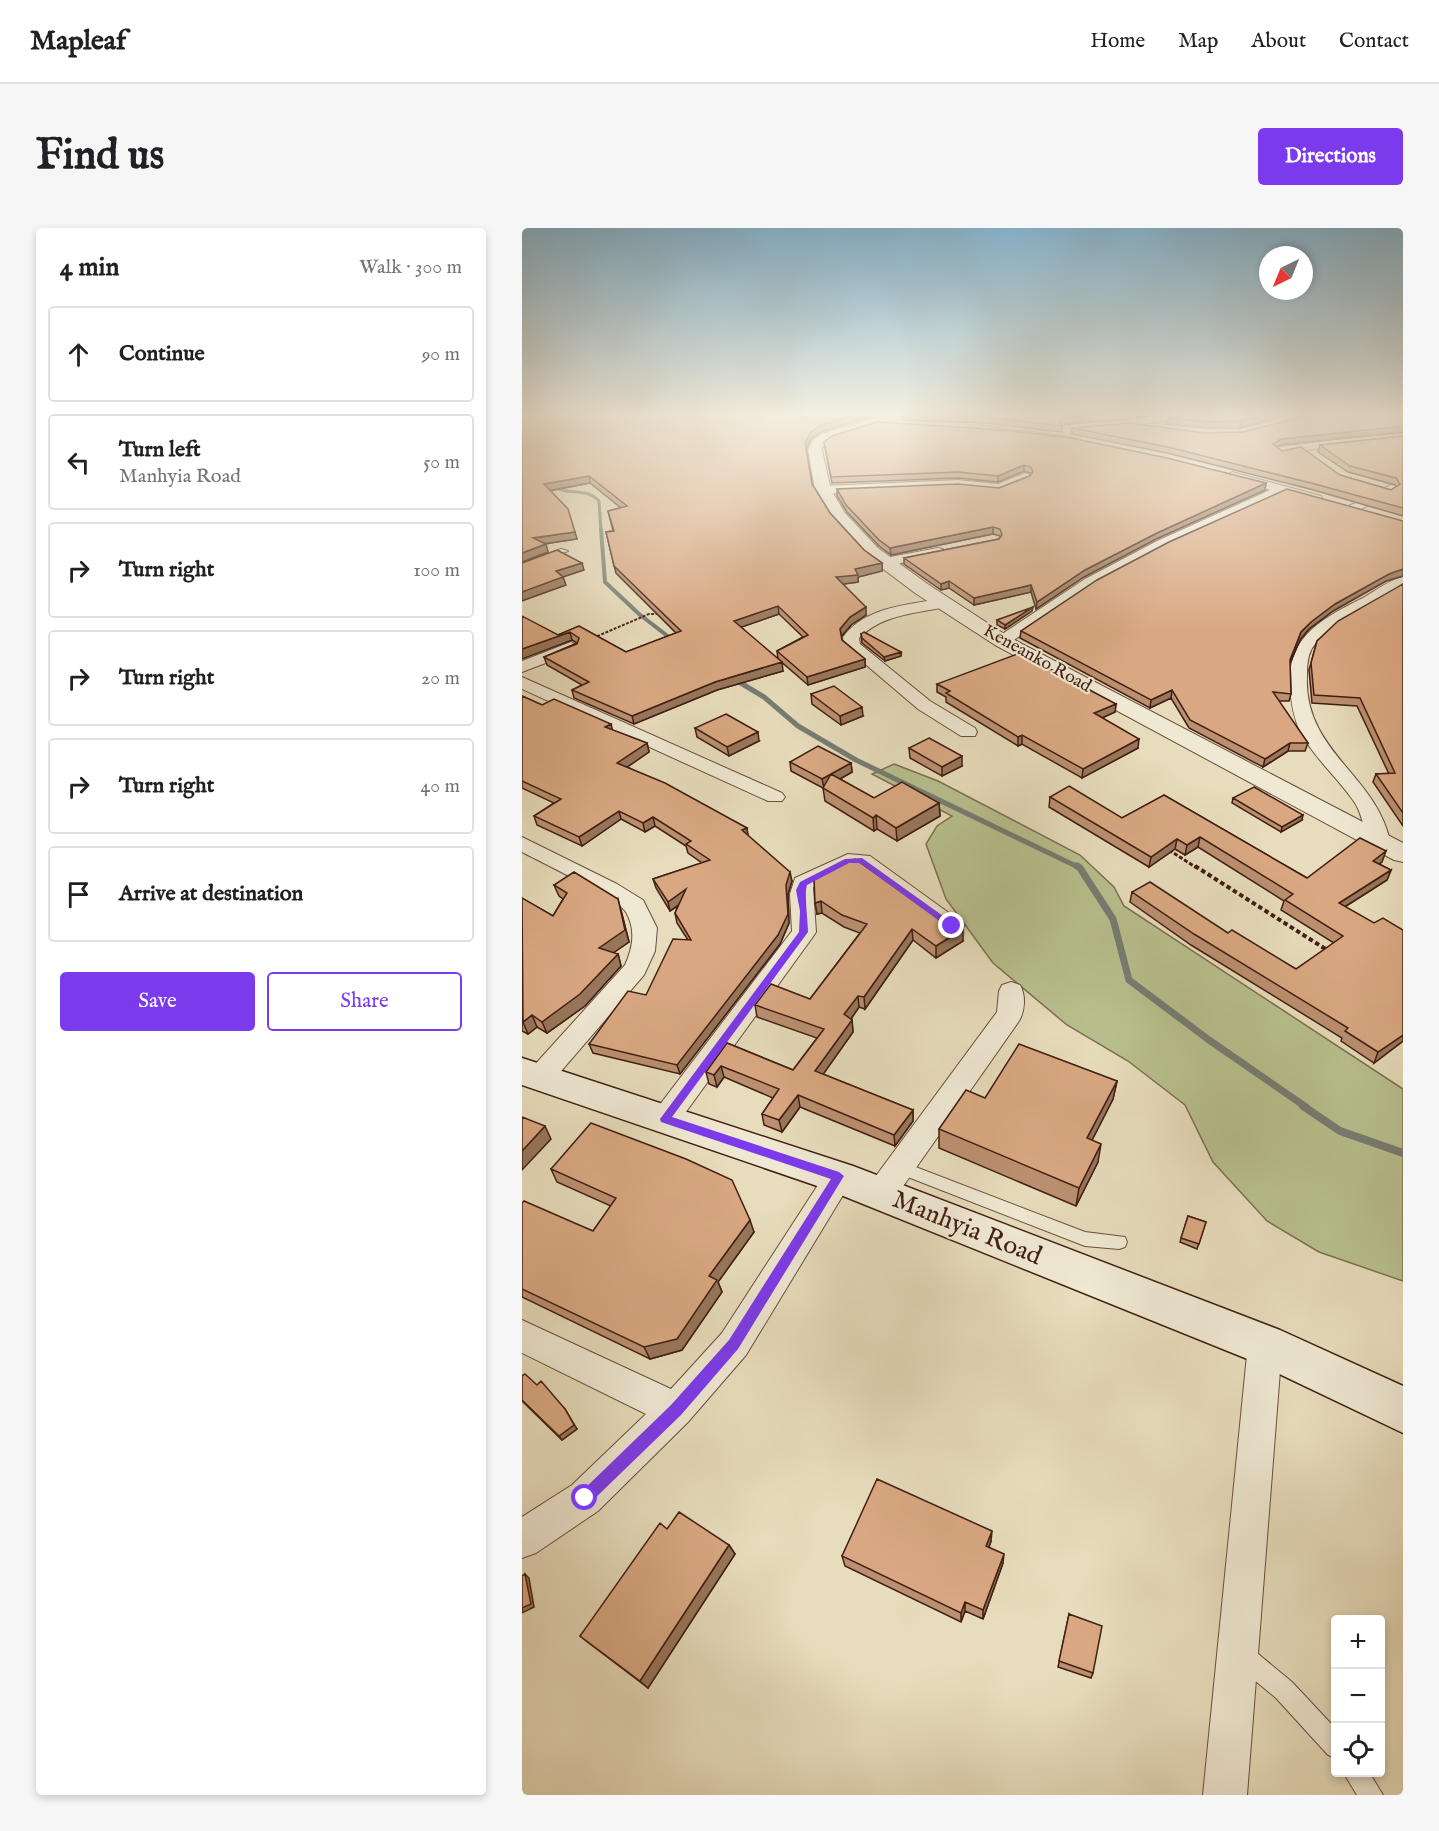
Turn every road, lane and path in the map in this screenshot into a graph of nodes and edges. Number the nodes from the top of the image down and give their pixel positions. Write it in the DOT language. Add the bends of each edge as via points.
graph roads {
  1 [pos="822,486"];
  2 [pos="910,486"];
  3 [pos="1270,486"];
  4 [pos="1371,486"];
  5 [pos="1397,486"];
  6 [pos="1281,489"];
  7 [pos="823,490"];
  8 [pos="1390,490"];
  9 [pos="1342,506"];
  10 [pos="1373,514"];
  11 [pos="950,549"];
  12 [pos="564,551"];
  13 [pos="885,562"];
  14 [pos="522,567"];
  15 [pos="1398,590"];
  16 [pos="944,603"];
  17 [pos="669,613"];
  18 [pos="1002,641"];
  19 [pos="571,647"];
  20 [pos="522,667"];
  21 [pos="522,682"];
  22 [pos="968,732"];
  23 [pos="775,797"];
  24 [pos="522,843"];
  25 [pos="1164,846"];
  26 [pos="1396,848"];
  27 [pos="952,926"];
  28 [pos="1333,954"];
  29 [pos="1011,992"];
  30 [pos="531,1074"];
  31 [pos="665,1119"];
  32 [pos="839,1176"];
  33 [pos="890,1180"];
  34 [pos="1119,1242"];
  35 [pos="522,1336"];
  36 [pos="1265,1345"];
  37 [pos="676,1410"];
  38 [pos="1403,1410"];
  39 [pos="522,1539"];
  40 [pos="1237,1652"];
  41 [pos="1331,1743"];
  42 [pos="1358,1777"];
  43 [pos="1225,1795"];
  44 [pos="1371,1795"];
  1 -- 7 [label="street, Keneanko Road"];
  2 -- 7 [label="street"];
  3 -- 6 [label="street"];
  4 -- 8 [label="street"];
  5 -- 8 [label="street"];
  6 -- 9 [label="street"];
  6 -- 18 [label="street" via="1090,582"];
  7 -- 13 [label="street, Keneanko Road" via="838,516"];
  8 -- 9 [label="street"];
  9 -- 10 [label="street"];
  11 -- 13 [label="street"];
  12 -- 14 [label="lane"];
  13 -- 16 [label="street, Keneanko Road"];
  15 -- 26 [label="street" via="1344,615 1310,640 1302,650 1297,692 1309,733"];
  16 -- 18 [label="street, Keneanko Road"];
  16 -- 22 [label="street" via="880,616 865,623 851,637 852,646 924,705"];
  17 -- 19 [label="path" via="649,614"];
  18 -- 26 [label="street, Keneanko Road"];
  19 -- 20 [label="street"];
  21 -- 23 [label="street"];
  24 -- 30 [label="street" via="635,905 645,928 643,951 635,969"];
  25 -- 28 [label="path"];
  27 -- 31 [label="street" via="862,861 848,861 803,884 804,932"];
  29 -- 33 [label="street" via="1010,1014"];
  30 -- 31 [label="main road, Manhyia Road"];
  31 -- 32 [label="main road, Manhyia Road"];
  32 -- 33 [label="main road, Manhyia Road"];
  32 -- 37 [label="street" via="734,1344"];
  33 -- 34 [label="lane" via="1085,1239"];
  33 -- 36 [label="main road, Manhyia Road"];
  35 -- 37 [label="street"];
  36 -- 38 [label="main road, Manhyia Road"];
  36 -- 40 [label="street"];
  37 -- 39 [label="street" via="585,1498"];
  40 -- 41 [label="lane" via="1284,1690"];
  40 -- 43 [label="street"];
  42 -- 44 [label="lane"];
}
